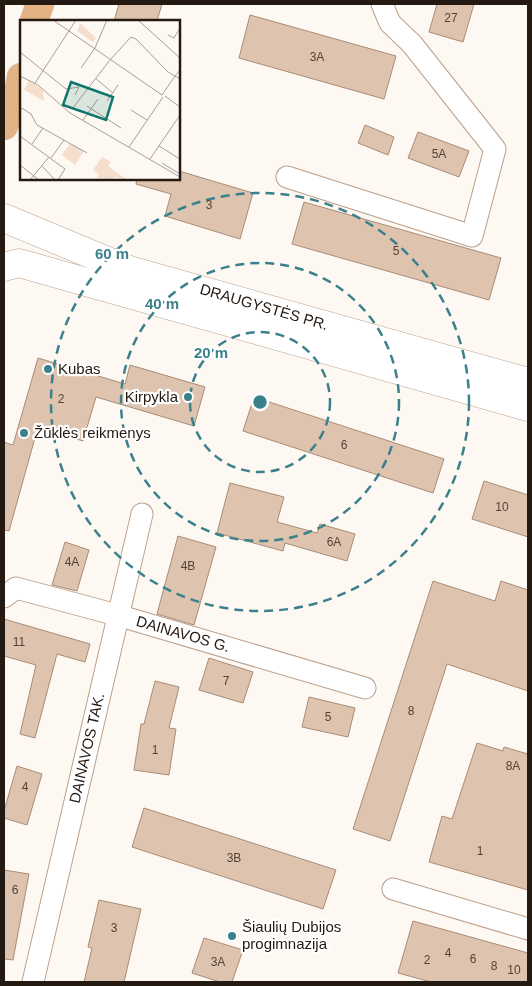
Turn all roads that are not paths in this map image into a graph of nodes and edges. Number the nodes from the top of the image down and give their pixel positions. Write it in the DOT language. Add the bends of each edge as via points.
graph roads {
  1 [pos="40,4"];
  2 [pos="382,4"];
  3 [pos="34,20"];
  4 [pos="20,82"];
  5 [pos="4,126"];
  6 [pos="287,177"];
  7 [pos="4,218"];
  8 [pos="4,266"];
  9 [pos="528,382"];
  10 [pos="528,407"];
  11 [pos="142,514"];
  12 [pos="4,598"];
  13 [pos="117,615"];
  14 [pos="365,688"];
  15 [pos="393,889"];
  16 [pos="528,929"];
  17 [pos="33,982"];
  1 -- 3 [label="main road"];
  2 -- 6 [label="street" via="390,23 412,44 495,149 472,236"];
  4 -- 5 [label="main road"];
  7 -- 9 [label="main road, DRAUGYSTĖS PR." via="130,270"];
  8 -- 10 [label="main road, DRAUGYSTĖS PR." via="19,263"];
  11 -- 13 [label="street, DAINAVOS TAK."];
  12 -- 13 [label="street, DAINAVOS G." via="16,588"];
  13 -- 14 [label="street, DAINAVOS G."];
  13 -- 17 [label="street, DAINAVOS TAK."];
  15 -- 16 [label="street"];
}
